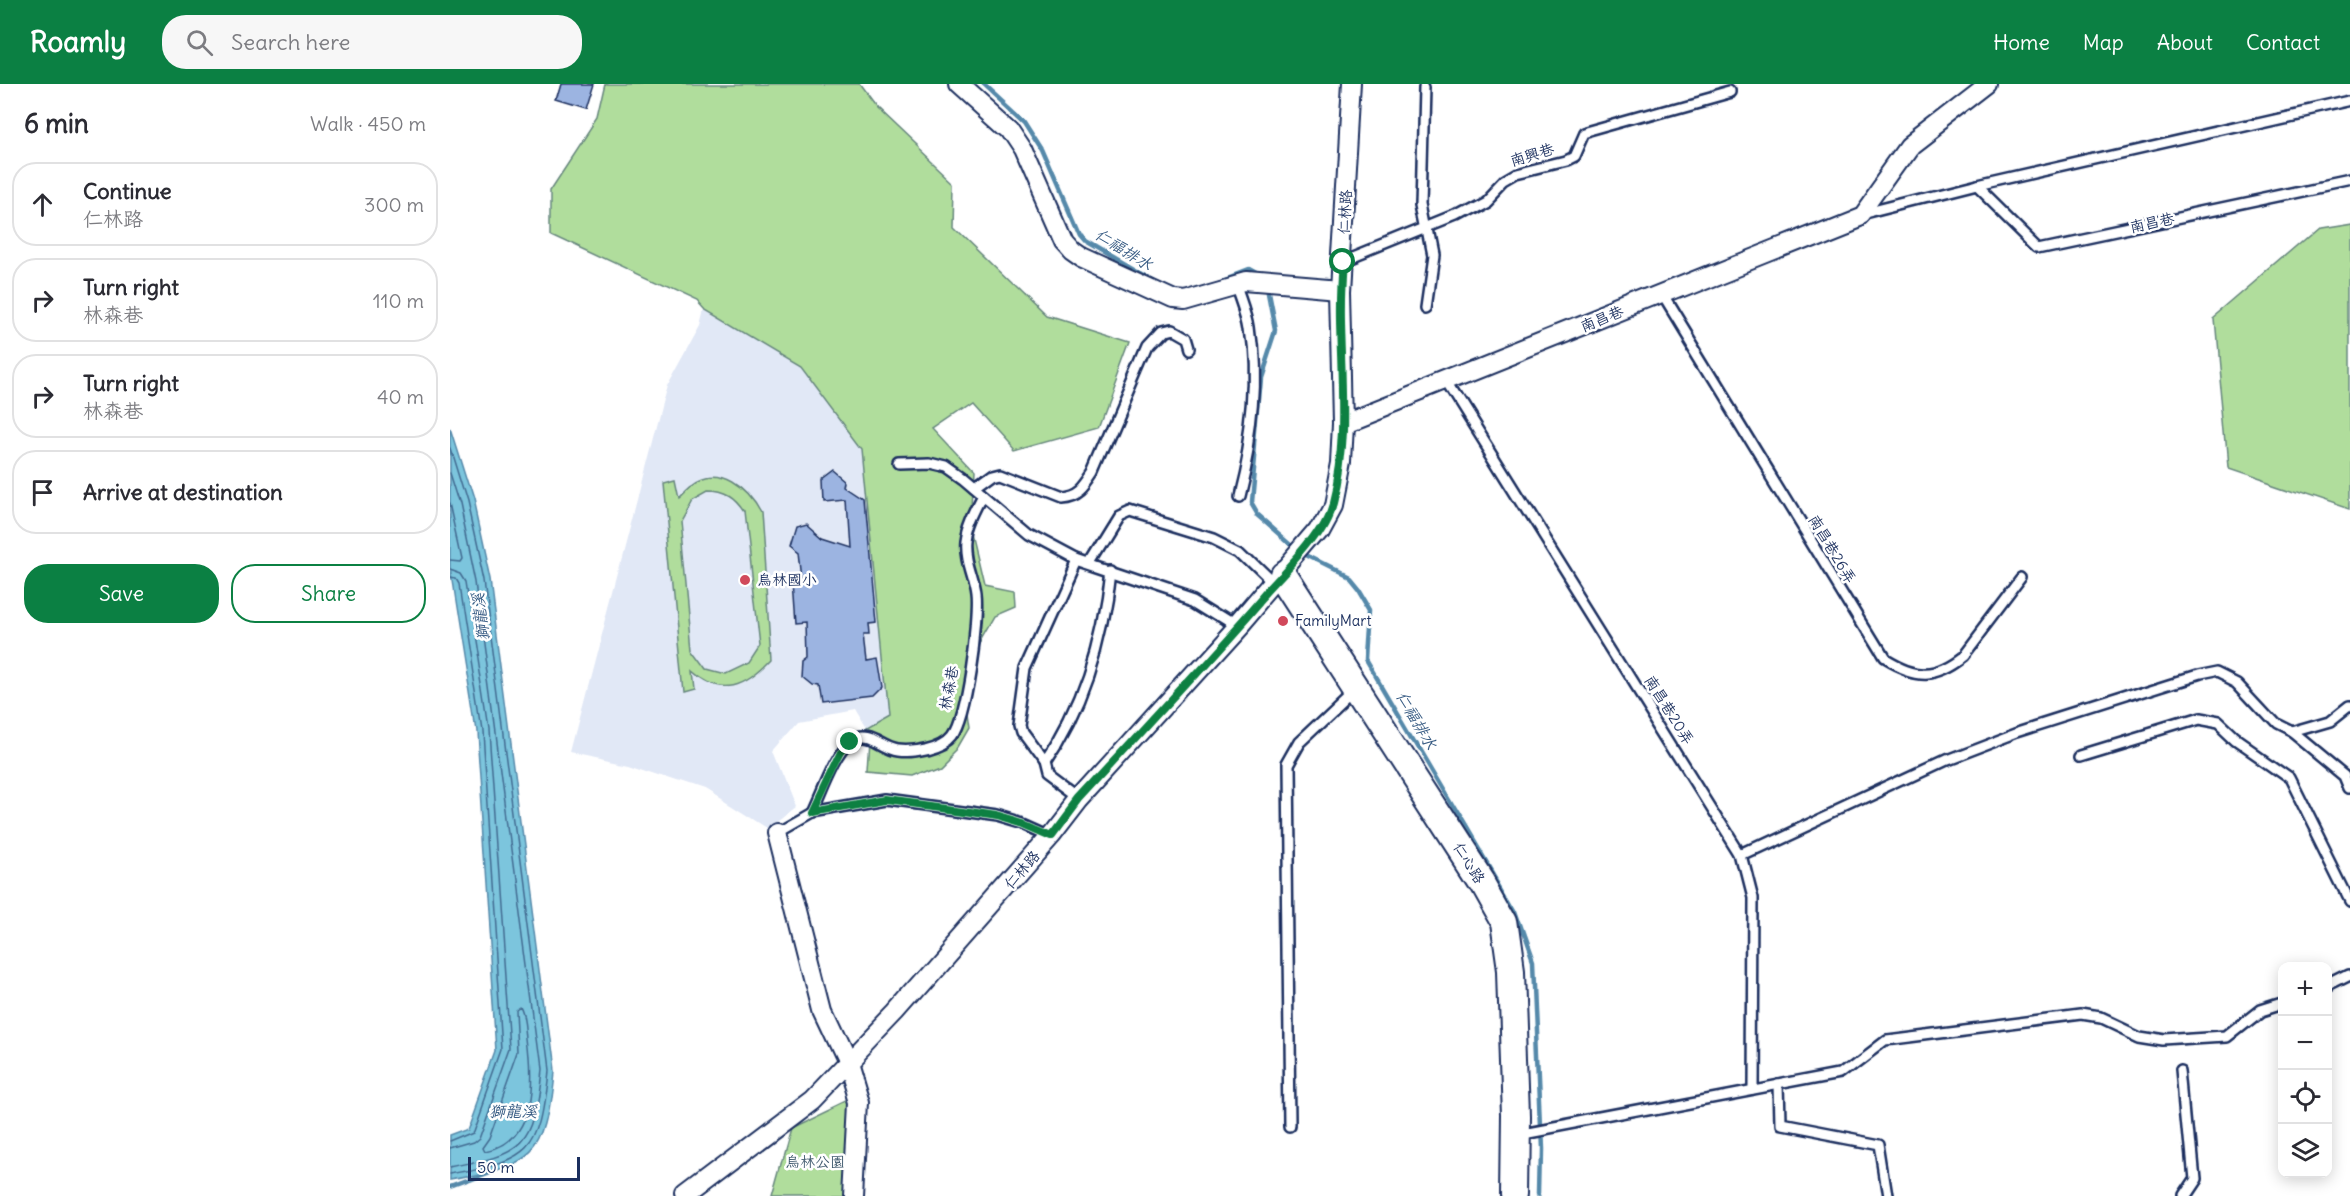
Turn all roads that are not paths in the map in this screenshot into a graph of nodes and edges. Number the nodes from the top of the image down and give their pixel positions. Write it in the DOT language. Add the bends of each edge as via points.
graph roads {
  1 [pos="959,84"];
  2 [pos="1352,84"];
  3 [pos="1989,84"];
  4 [pos="1425,87"];
  5 [pos="1730,92"];
  6 [pos="2350,101"];
  7 [pos="2350,181"];
  8 [pos="1977,186"];
  9 [pos="1860,215"];
  10 [pos="1427,227"];
  11 [pos="1343,262"];
  12 [pos="1238,283"];
  13 [pos="1340,290"];
  14 [pos="1661,295"];
  15 [pos="1425,304"];
  16 [pos="1186,349"];
  17 [pos="1446,381"];
  18 [pos="1343,422"];
  19 [pos="899,464"];
  20 [pos="974,488"];
  21 [pos="1238,496"];
  22 [pos="984,497"];
  23 [pos="1076,560"];
  24 [pos="1090,563"];
  25 [pos="1110,570"];
  26 [pos="1284,573"];
  27 [pos="2022,577"];
  28 [pos="1237,626"];
  29 [pos="1356,688"];
  30 [pos="2350,705"];
  31 [pos="2292,732"];
  32 [pos="2081,755"];
  33 [pos="1044,764"];
  34 [pos="2350,788"];
  35 [pos="1079,800"];
  36 [pos="812,813"];
  37 [pos="777,833"];
  38 [pos="1053,835"];
  39 [pos="1743,855"];
  40 [pos="2350,901"];
  41 [pos="2350,977"];
  42 [pos="2332,986"];
  43 [pos="2278,1005"];
  44 [pos="847,1063"];
  45 [pos="2182,1071"];
  46 [pos="1779,1084"];
  47 [pos="1752,1089"];
  48 [pos="1290,1127"];
  49 [pos="1525,1132"];
  50 [pos="685,1196"];
  51 [pos="854,1196"];
  52 [pos="1515,1196"];
  53 [pos="1886,1196"];
  54 [pos="2180,1196"];
  1 -- 12 [label="street" via="1008,128 1022,148 1062,240 1071,250 1173,299 1183,300"];
  2 -- 11 [label="street, 仁林路"];
  3 -- 9 [label="street" via="1910,146"];
  4 -- 10 [label="lane" via="1422,205"];
  5 -- 10 [label="lane, 南興巷" via="1584,133 1574,156 1518,172 1486,200"];
  6 -- 8 [label="lane, 南昌巷"];
  7 -- 8 [label="lane, 南昌巷" via="2039,247"];
  8 -- 9 [label="lane, 南昌巷"];
  9 -- 14 [label="street, 南昌巷"];
  10 -- 11 [label="lane, 南興巷"];
  10 -- 15 [label="lane" via="1432,255"];
  11 -- 13 [label="street, 仁林路"];
  12 -- 13 [label="street"];
  12 -- 21 [label="lane" via="1251,325 1254,372 1250,431"];
  13 -- 18 [label="street, 仁林路"];
  14 -- 17 [label="street, 南昌巷"];
  14 -- 27 [label="lane, 南昌巷26弄" via="1883,657 1915,672 1933,673 1952,664 1964,655"];
  16 -- 20 [label="lane" via="1183,339 1169,331 1161,333 1147,348 1094,472 1082,490 1061,497 1000,473"];
  17 -- 18 [label="street, 南昌巷"];
  17 -- 39 [label="lane, 南昌巷20弄"];
  18 -- 26 [label="street, 仁林路" via="1341,464 1333,505 1320,529"];
  19 -- 20 [label="lane" via="946,467"];
  20 -- 22 [label="lane"];
  22 -- 23 [label="lane" via="1029,535"];
  22 -- 36 [label="lane, 林森巷" via="966,544 977,623 953,734 928,748 899,752 870,738 850,742 841,752"];
  23 -- 24 [label="lane"];
  23 -- 33 [label="lane" via="1027,668 1019,726"];
  24 -- 25 [label="lane"];
  24 -- 26 [label="lane" via="1119,516 1130,511 1214,537"];
  25 -- 28 [label="lane" via="1202,603"];
  25 -- 33 [label="lane" via="1106,616 1089,675 1065,735"];
  26 -- 28 [label="street, 仁林路"];
  26 -- 29 [label="street, 仁心路"];
  28 -- 35 [label="street, 仁林路"];
  29 -- 48 [label="lane" via="1299,742 1286,765"];
  29 -- 49 [label="street, 仁心路" via="1481,880 1504,922"];
  30 -- 31 [label="lane" via="2330,721"];
  31 -- 34 [label="lane" via="2345,776"];
  31 -- 39 [label="lane" via="2276,724 2237,682 2217,672 2197,676 1944,760"];
  32 -- 40 [label="lane" via="2196,720 2218,724 2289,778"];
  33 -- 35 [label="lane" via="1047,776"];
  35 -- 38 [label="street, 仁林路"];
  36 -- 37 [label="lane"];
  36 -- 38 [label="lane" via="887,800 998,815"];
  37 -- 44 [label="street" via="822,1010"];
  38 -- 44 [label="street, 仁林路"];
  39 -- 47 [label="lane, 南昌巷20弄" via="1753,898"];
  41 -- 42 [label="lane"];
  43 -- 46 [label="lane" via="2260,1010 2227,1036 2164,1040 2139,1036 2101,1018 2082,1015 1886,1040 1843,1072"];
  44 -- 50 [label="street, 仁林路" via="812,1100"];
  44 -- 51 [label="street" via="859,1103"];
  45 -- 54 [label="lane" via="2192,1178"];
  46 -- 47 [label="lane"];
  46 -- 53 [label="lane" via="1780,1126 1878,1145"];
  47 -- 49 [label="lane"];
  49 -- 52 [label="street, 仁心路"];
}
